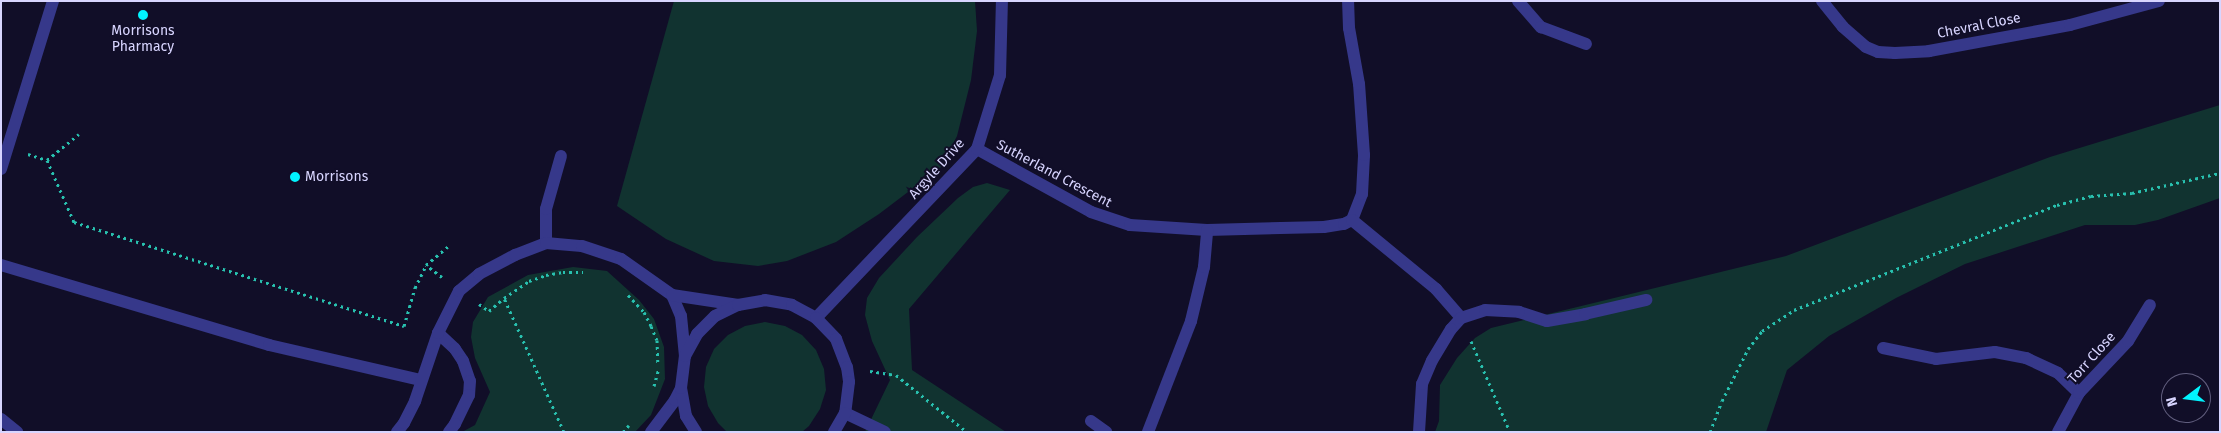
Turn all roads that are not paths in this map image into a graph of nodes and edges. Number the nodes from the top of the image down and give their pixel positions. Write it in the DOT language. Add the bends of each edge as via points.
graph roads {
  1 [pos="53,1"];
  2 [pos="1002,1"];
  3 [pos="1348,1"];
  4 [pos="1518,1"];
  5 [pos="1822,1"];
  6 [pos="2159,1"];
  7 [pos="1586,44"];
  8 [pos="977,150"];
  9 [pos="561,156"];
  10 [pos="1,169"];
  11 [pos="1352,220"];
  12 [pos="1207,230"];
  13 [pos="546,243"];
  14 [pos="1,265"];
  15 [pos="672,294"];
  16 [pos="1646,300"];
  17 [pos="738,305"];
  18 [pos="2150,305"];
  19 [pos="816,318"];
  20 [pos="1461,318"];
  21 [pos="438,333"];
  22 [pos="1883,348"];
  23 [pos="685,356"];
  24 [pos="421,380"];
  25 [pos="681,388"];
  26 [pos="2079,393"];
  27 [pos="844,413"];
  28 [pos="1,419"];
  29 [pos="1091,421"];
  30 [pos="17,432"];
  31 [pos="397,432"];
  32 [pos="449,432"];
  33 [pos="651,432"];
  34 [pos="696,432"];
  35 [pos="834,432"];
  36 [pos="885,432"];
  37 [pos="1106,432"];
  38 [pos="1148,432"];
  39 [pos="1419,432"];
  40 [pos="2058,432"];
  1 -- 10 [label="street"];
  2 -- 8 [label="street, Argyle Drive" via="1000,75"];
  3 -- 11 [label="street" via="1364,155 1362,194"];
  4 -- 7 [label="street" via="1541,27"];
  5 -- 6 [label="street, Chevral Close" via="1843,27 1866,47 1895,53 1929,51 2070,25"];
  8 -- 12 [label="street, Sutherland Crescent" via="1109,220 1154,228"];
  8 -- 19 [label="street, Argyle Drive"];
  9 -- 13 [label="street" via="546,209"];
  11 -- 12 [label="street, Sutherland Crescent" via="1324,227"];
  11 -- 20 [label="street" via="1436,289"];
  12 -- 38 [label="street" via="1204,268 1191,321"];
  13 -- 15 [label="street" via="582,246 621,259"];
  13 -- 21 [label="street" via="515,255 470,280 459,291"];
  14 -- 24 [label="street" via="270,344"];
  15 -- 17 [label="street"];
  15 -- 23 [label="street" via="681,316"];
  16 -- 20 [label="street" via="1547,321 1520,312 1485,310"];
  17 -- 19 [label="street" via="765,300 792,305"];
  17 -- 23 [label="street" via="715,316 697,334"];
  18 -- 26 [label="street, Torr Close" via="2128,342"];
  19 -- 27 [label="street" via="836,339 847,366 848,397"];
  20 -- 39 [label="street" via="1432,361 1422,384"];
  21 -- 24 [label="street"];
  21 -- 32 [label="street" via="463,361 470,381 469,395"];
  22 -- 26 [label="street" via="1936,359 1995,352 2026,358 2058,373"];
  23 -- 25 [label="street"];
  24 -- 31 [label="street" via="412,407"];
  25 -- 33 [label="street"];
  25 -- 34 [label="street" via="686,416"];
  26 -- 40 [label="street, Torr Close"];
  27 -- 35 [label="street"];
  27 -- 36 [label="street"];
  28 -- 30 [label="street"];
  29 -- 37 [label="street"];
}
